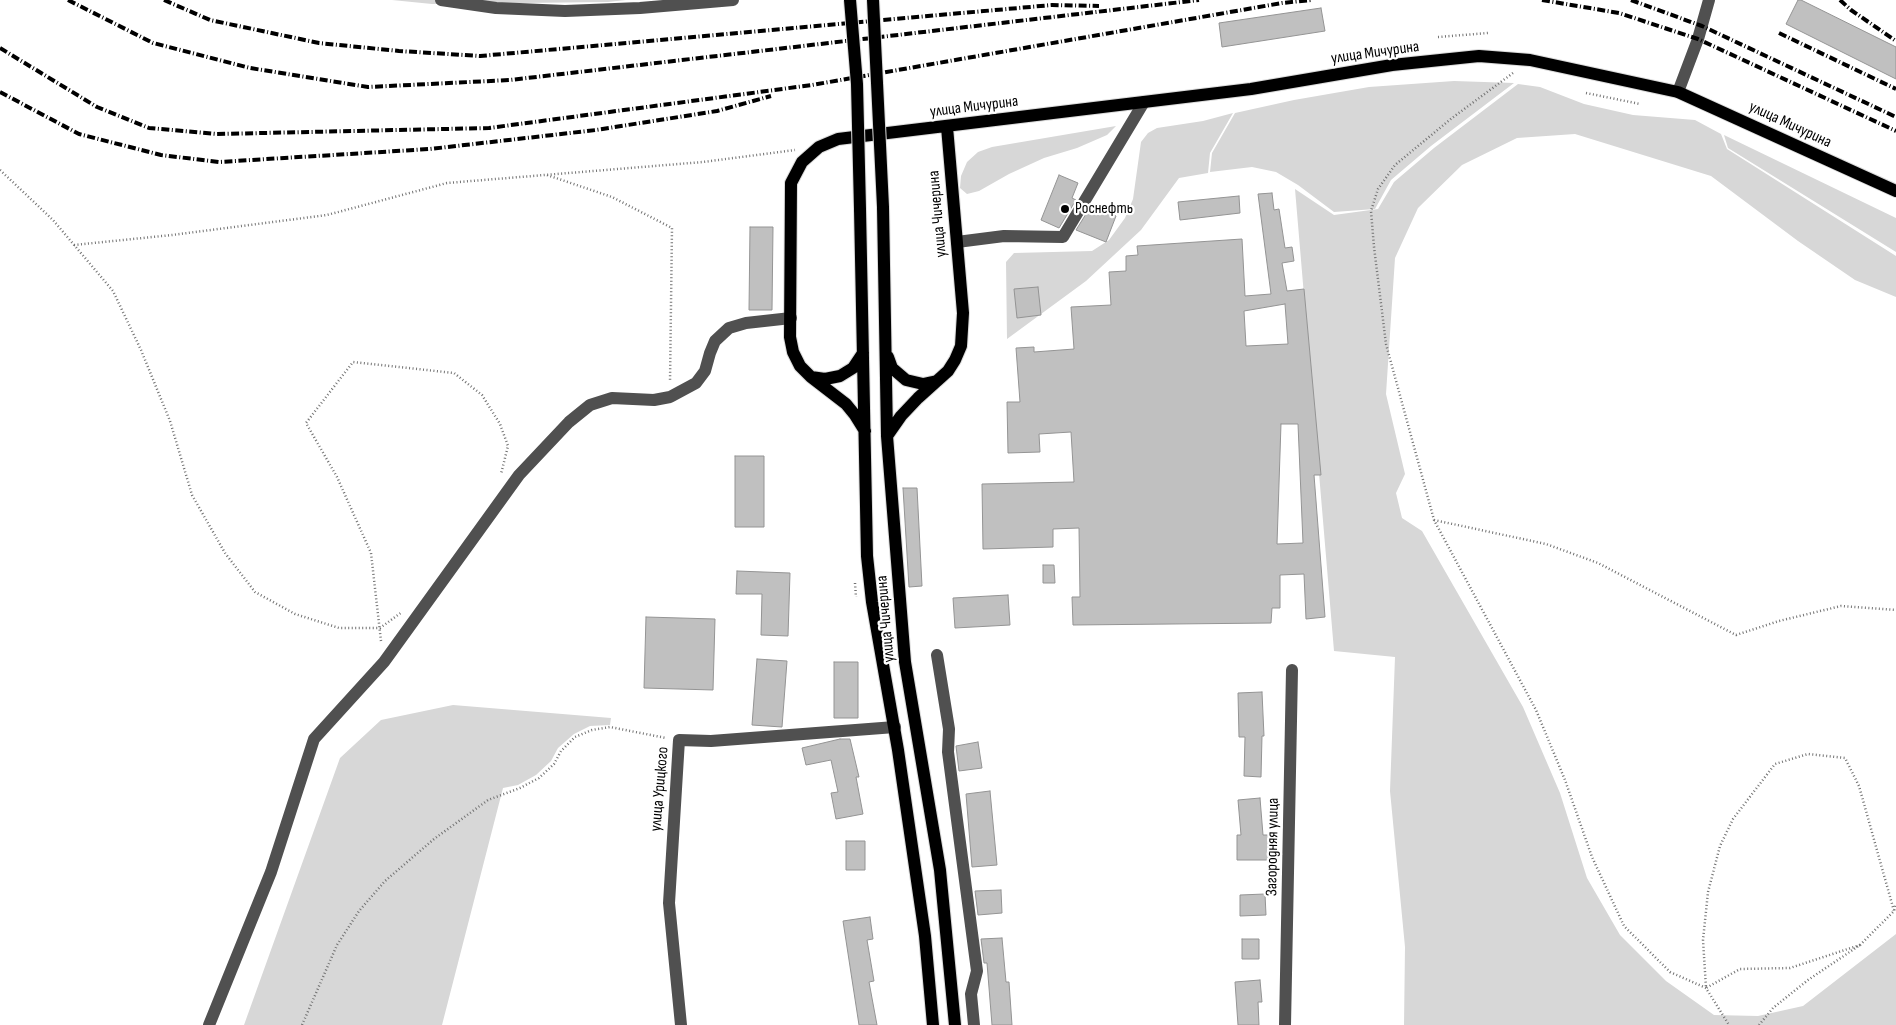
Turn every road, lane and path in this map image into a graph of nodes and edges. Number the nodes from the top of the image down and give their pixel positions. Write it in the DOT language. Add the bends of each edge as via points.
graph roads {
  1 [pos="441,0"];
  2 [pos="733,0"];
  3 [pos="850,0"];
  4 [pos="873,0"];
  5 [pos="1709,0"];
  6 [pos="1488,33"];
  7 [pos="1438,36"];
  8 [pos="1530,60"];
  9 [pos="1586,92"];
  10 [pos="1678,92"];
  11 [pos="1144,102"];
  12 [pos="1640,104"];
  13 [pos="947,127"];
  14 [pos="819,147"];
  15 [pos="0,170"];
  16 [pos="545,175"];
  17 [pos="1896,191"];
  18 [pos="957,242"];
  19 [pos="74,245"];
  20 [pos="791,318"];
  21 [pos="886,350"];
  22 [pos="863,354"];
  23 [pos="811,377"];
  24 [pos="938,381"];
  25 [pos="670,397"];
  26 [pos="865,431"];
  27 [pos="887,436"];
  28 [pos="502,474"];
  29 [pos="1434,520"];
  30 [pos="407,609"];
  31 [pos="1896,610"];
  32 [pos="380,628"];
  33 [pos="937,655"];
  34 [pos="384,662"];
  35 [pos="1292,670"];
  36 [pos="895,727"];
  37 [pos="679,740"];
  38 [pos="1896,904"];
  39 [pos="1894,910"];
  40 [pos="1860,945"];
  41 [pos="1706,988"];
  42 [pos="209,1025"];
  43 [pos="302,1025"];
  44 [pos="681,1025"];
  45 [pos="933,1025"];
  46 [pos="955,1025"];
  47 [pos="974,1025"];
  48 [pos="1285,1025"];
  49 [pos="1730,1025"];
  50 [pos="1759,1025"];
  1 -- 2 [label="street" via="496,8 565,11"];
  3 -- 22 [label="main road, улица Чичерина, bridge" via="857,84"];
  4 -- 21 [label="main road, улица Чичерина, bridge"];
  5 -- 10 [label="street"];
  6 -- 7 [label="path, улица Мичурина"];
  8 -- 10 [label="main road, улица Мичурина"];
  8 -- 11 [label="main road, улица Мичурина" via="1478,56 1411,63"];
  8 -- 29 [label="path" via="1395,165 1378,189 1371,211 1386,344"];
  9 -- 12 [label="path"];
  10 -- 17 [label="main road, улица Мичурина"];
  11 -- 13 [label="main road, улица Мичурина"];
  11 -- 18 [label="street" via="1063,237 1004,236"];
  13 -- 14 [label="main road, улица Мичурина" via="838,139"];
  13 -- 18 [label="main road, улица Чичерина"];
  14 -- 16 [label="path" via="703,162"];
  14 -- 20 [label="main road" via="802,162 791,182"];
  15 -- 19 [label="path" via="53,220"];
  16 -- 19 [label="path" via="447,183 328,215"];
  16 -- 25 [label="path" via="612,197 672,228"];
  18 -- 24 [label="main road, улица Чичерина" via="963,313 961,346 948,371"];
  19 -- 32 [label="path" via="113,291 170,421 192,495 225,553 255,592 294,614 339,628"];
  20 -- 23 [label="main road" via="793,352"];
  20 -- 25 [label="street" via="730,328 715,342 705,371 696,383"];
  21 -- 24 [label="main road" via="892,368 906,380 923,384"];
  21 -- 27 [label="main road, улица Чичерина"];
  22 -- 23 [label="main road" via="853,368 840,376"];
  22 -- 26 [label="main road, улица Чичерина"];
  23 -- 26 [label="main road" via="846,404"];
  24 -- 27 [label="main road, улица Чичерина" via="901,416"];
  25 -- 34 [label="street" via="654,400 612,398 590,405 569,422 519,475"];
  26 -- 36 [label="main road, улица Чичерина" via="867,556"];
  27 -- 46 [label="main road, улица Чичерина" via="905,662 940,870"];
  28 -- 32 [label="path" via="508,446 500,424 482,395 461,379 454,374 353,362 306,423 337,477 371,553"];
  29 -- 31 [label="path" via="1546,544 1598,563 1736,635 1841,606"];
  29 -- 41 [label="path" via="1536,710 1592,857 1624,926 1670,972"];
  30 -- 32 [label="path"];
  32 -- 34 [label="path"];
  33 -- 47 [label="street" via="949,728 948,752 977,971 971,994"];
  34 -- 42 [label="street" via="314,739 271,872"];
  35 -- 48 [label="street, Загородняя улица"];
  36 -- 37 [label="street, улица Урицкого" via="711,741"];
  36 -- 45 [label="main road, улица Чичерина" via="925,936"];
  37 -- 43 [label="path" via="610,727 592,730 575,738 539,778 488,800 434,839 384,881 359,911 337,945"];
  37 -- 44 [label="street, улица Урицкого" via="669,903"];
  38 -- 39 [label="path"];
  39 -- 40 [label="path"];
  39 -- 41 [label="path" via="1859,786 1845,758 1808,754 1775,764 1733,819 1720,846 1708,892 1703,940"];
  40 -- 41 [label="path" via="1790,968 1740,969"];
  40 -- 50 [label="path" via="1794,991"];
  41 -- 49 [label="path"];
}
